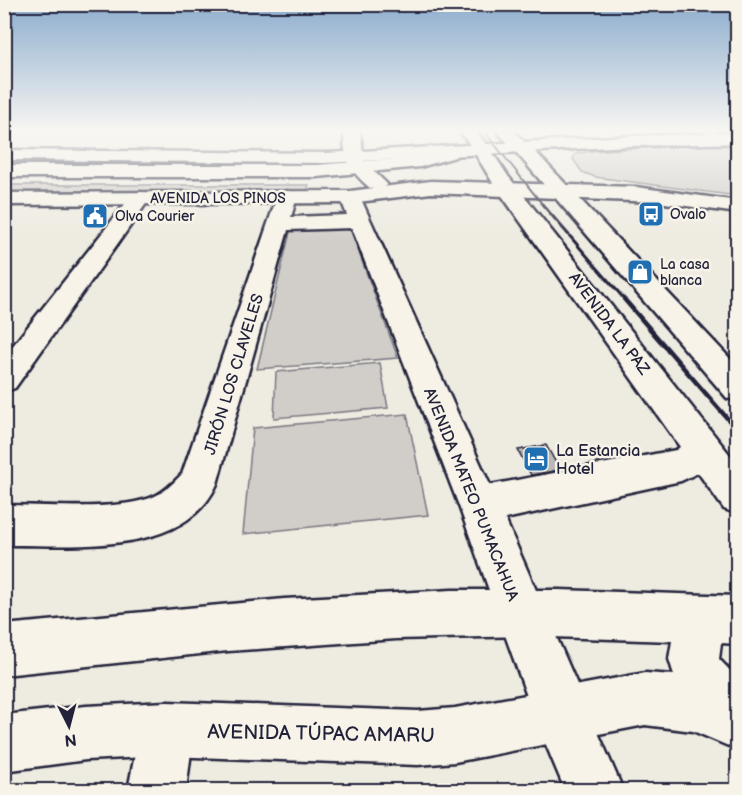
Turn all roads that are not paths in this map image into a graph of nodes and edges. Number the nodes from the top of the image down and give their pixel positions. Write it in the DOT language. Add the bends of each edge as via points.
graph roads {
  1 [pos="154,168"];
  2 [pos="357,168"];
  3 [pos="404,168"];
  4 [pos="494,168"];
  5 [pos="539,168"];
  6 [pos="556,168"];
  7 [pos="4,171"];
  8 [pos="4,181"];
  9 [pos="359,186"];
  10 [pos="431,187"];
  11 [pos="509,189"];
  12 [pos="558,190"];
  13 [pos="657,196"];
  14 [pos="141,198"];
  15 [pos="4,199"];
  16 [pos="738,207"];
  17 [pos="283,211"];
  18 [pos="4,380"];
  19 [pos="738,389"];
  20 [pos="702,448"];
  21 [pos="738,496"];
  22 [pos="479,506"];
  23 [pos="4,525"];
  24 [pos="520,612"];
  25 [pos="723,620"];
  26 [pos="4,650"];
  27 [pos="738,713"];
  28 [pos="561,716"];
  29 [pos="738,723"];
  30 [pos="166,729"];
  31 [pos="4,742"];
  32 [pos="157,790"];
  33 [pos="594,790"];
  1 -- 9 [label="main road"];
  2 -- 9 [label="main road"];
  3 -- 9 [label="main road"];
  4 -- 11 [label="main road, AVENIDA LA PAZ"];
  5 -- 12 [label="main road"];
  6 -- 13 [label="main road" via="584,183"];
  7 -- 9 [label="main road"];
  8 -- 9 [label="main road" via="324,181"];
  9 -- 10 [label="main road"];
  9 -- 10 [label="main road"];
  9 -- 17 [label="main road, AVENIDA LOS PINOS"];
  9 -- 22 [label="main road, AVENIDA MATEO PUMACAHUA"];
  10 -- 11 [label="main road"];
  11 -- 12 [label="main road"];
  11 -- 20 [label="main road, AVENIDA LA PAZ"];
  12 -- 13 [label="main road"];
  12 -- 19 [label="main road"];
  13 -- 16 [label="main road"];
  14 -- 15 [label="main road, AVENIDA LOS PINOS"];
  14 -- 17 [label="main road, AVENIDA LOS PINOS"];
  14 -- 18 [label="main road"];
  17 -- 23 [label="main road, JIRÓN LOS CLAVELES" via="198,484 177,504 140,519"];
  20 -- 21 [label="main road, AVENIDA LA PAZ"];
  20 -- 22 [label="main road" via="688,463 665,470"];
  22 -- 24 [label="main road, AVENIDA MATEO PUMACAHUA"];
  24 -- 25 [label="main road"];
  24 -- 26 [label="main road" via="326,620"];
  24 -- 28 [label="main road, AVENIDA MATEO PUMACAHUA"];
  25 -- 27 [label="main road" via="696,635 692,650 708,687"];
  28 -- 29 [label="main road, AVENIDA TÚPAC AMARU" via="645,699 671,699 698,704"];
  28 -- 30 [label="main road, AVENIDA TÚPAC AMARU" via="418,738"];
  28 -- 33 [label="main road, AVENIDA MATEO PUMACAHUA"];
  30 -- 31 [label="main road, AVENIDA TÚPAC AMARU"];
  30 -- 32 [label="main road"];
}
